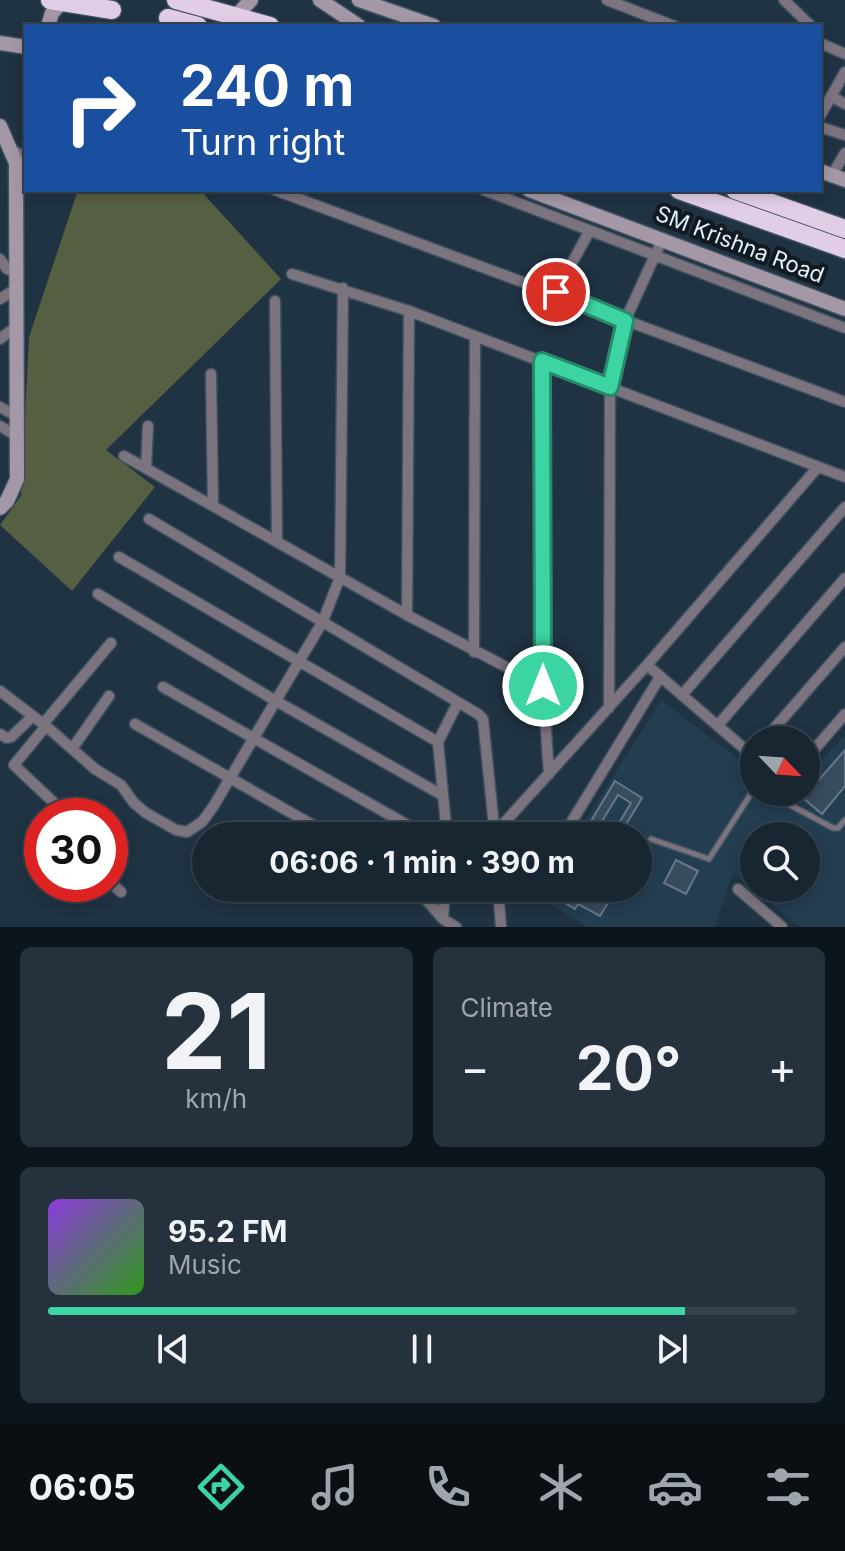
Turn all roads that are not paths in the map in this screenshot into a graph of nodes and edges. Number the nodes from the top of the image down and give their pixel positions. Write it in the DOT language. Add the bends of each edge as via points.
graph roads {
  1 [pos="251,0"];
  2 [pos="320,0"];
  3 [pos="359,0"];
  4 [pos="607,0"];
  5 [pos="784,0"];
  6 [pos="56,1"];
  7 [pos="111,5"];
  8 [pos="169,11"];
  9 [pos="236,16"];
  10 [pos="49,24"];
  11 [pos="121,24"];
  12 [pos="194,24"];
  13 [pos="263,24"];
  14 [pos="356,24"];
  15 [pos="428,24"];
  16 [pos="669,24"];
  17 [pos="809,24"];
  18 [pos="0,35"];
  19 [pos="0,43"];
  20 [pos="822,44"];
  21 [pos="22,47"];
  22 [pos="845,54"];
  23 [pos="845,72"];
  24 [pos="831,96"];
  25 [pos="845,104"];
  26 [pos="822,112"];
  27 [pos="0,126"];
  28 [pos="822,128"];
  29 [pos="845,135"];
  30 [pos="13,151"];
  31 [pos="845,153"];
  32 [pos="24,156"];
  33 [pos="832,175"];
  34 [pos="281,192"];
  35 [pos="489,192"];
  36 [pos="534,192"];
  37 [pos="685,192"];
  38 [pos="741,192"];
  39 [pos="845,229"];
  40 [pos="589,232"];
  41 [pos="662,240"];
  42 [pos="845,249"];
  43 [pos="655,256"];
  44 [pos="0,259"];
  45 [pos="292,274"];
  46 [pos="17,280"];
  47 [pos="343,288"];
  48 [pos="556,292"];
  49 [pos="0,299"];
  50 [pos="275,301"];
  51 [pos="845,309"];
  52 [pos="409,311"];
  53 [pos="625,321"];
  54 [pos="17,326"];
  55 [pos="845,328"];
  56 [pos="475,336"];
  57 [pos="0,339"];
  58 [pos="542,361"];
  59 [pos="211,374"];
  60 [pos="610,387"];
  61 [pos="845,402"];
  62 [pos="0,407"];
  63 [pos="18,417"];
  64 [pos="0,426"];
  65 [pos="148,426"];
  66 [pos="18,437"];
  67 [pos="124,456"];
  68 [pos="818,467"];
  69 [pos="146,468"];
  70 [pos="845,477"];
  71 [pos="213,505"];
  72 [pos="845,507"];
  73 [pos="0,508"];
  74 [pos="149,519"];
  75 [pos="277,541"];
  76 [pos="119,557"];
  77 [pos="340,577"];
  78 [pos="845,578"];
  79 [pos="98,594"];
  80 [pos="407,615"];
  81 [pos="323,621"];
  82 [pos="111,643"];
  83 [pos="845,647"];
  84 [pos="474,652"];
  85 [pos="300,661"];
  86 [pos="647,665"];
  87 [pos="660,677"];
  88 [pos="543,686"];
  89 [pos="163,687"];
  90 [pos="0,691"];
  91 [pos="682,695"];
  92 [pos="109,696"];
  93 [pos="276,701"];
  94 [pos="458,702"];
  95 [pos="609,708"];
  96 [pos="845,714"];
  97 [pos="33,716"];
  98 [pos="135,724"];
  99 [pos="45,725"];
  100 [pos="718,725"];
  101 [pos="776,726"];
  102 [pos="0,734"];
  103 [pos="253,740"];
  104 [pos="438,742"];
  105 [pos="740,743"];
  106 [pos="820,743"];
  107 [pos="72,749"];
  108 [pos="549,774"];
  109 [pos="230,779"];
  110 [pos="442,795"];
  111 [pos="49,798"];
  112 [pos="743,806"];
  113 [pos="792,806"];
  114 [pos="845,820"];
  115 [pos="307,822"];
  116 [pos="402,822"];
  117 [pos="445,822"];
  118 [pos="494,822"];
  119 [pos="507,822"];
  120 [pos="572,822"];
  121 [pos="652,839"];
  122 [pos="738,889"];
  123 [pos="428,902"];
  124 [pos="444,902"];
  125 [pos="499,902"];
  126 [pos="443,919"];
  127 [pos="456,927"];
  128 [pos="501,927"];
  129 [pos="782,927"];
  1 -- 9 [label="street"];
  2 -- 14 [label="street"];
  3 -- 15 [label="street"];
  4 -- 16 [label="street"];
  5 -- 17 [label="street"];
  6 -- 7 [label="highway"];
  6 -- 10 [label="street"];
  7 -- 11 [label="highway"];
  8 -- 9 [label="highway"];
  8 -- 12 [label="highway"];
  9 -- 13 [label="highway"];
  18 -- 21 [label="street"];
  19 -- 21 [label="street"];
  20 -- 22 [label="street"];
  23 -- 24 [label="street"];
  24 -- 25 [label="street"];
  24 -- 26 [label="street"];
  27 -- 46 [label="street" via="16,163"];
  28 -- 29 [label="street"];
  30 -- 32 [label="street"];
  31 -- 33 [label="street"];
  34 -- 48 [label="street"];
  35 -- 40 [label="street"];
  36 -- 41 [label="street, SM Krishna Road"];
  37 -- 42 [label="highway, SM Krishna Road"];
  38 -- 39 [label="highway"];
  40 -- 43 [label="street"];
  40 -- 48 [label="street"];
  41 -- 43 [label="street"];
  41 -- 51 [label="street, SM Krishna Road"];
  43 -- 53 [label="street"];
  43 -- 55 [label="street"];
  44 -- 46 [label="street"];
  45 -- 47 [label="street"];
  46 -- 49 [label="street"];
  46 -- 54 [label="street"];
  47 -- 52 [label="street"];
  47 -- 77 [label="street"];
  48 -- 53 [label="street"];
  50 -- 75 [label="street"];
  52 -- 56 [label="street"];
  52 -- 80 [label="street"];
  53 -- 60 [label="street"];
  53 -- 61 [label="street"];
  54 -- 57 [label="street"];
  54 -- 63 [label="street"];
  56 -- 58 [label="street"];
  56 -- 84 [label="street"];
  58 -- 60 [label="street"];
  58 -- 88 [label="street"];
  59 -- 71 [label="street"];
  60 -- 68 [label="street"];
  60 -- 95 [label="street"];
  62 -- 63 [label="street"];
  63 -- 66 [label="street"];
  64 -- 66 [label="street"];
  65 -- 69 [label="street"];
  66 -- 73 [label="street" via="17,479"];
  67 -- 69 [label="street"];
  68 -- 70 [label="street"];
  68 -- 86 [label="street"];
  69 -- 71 [label="street"];
  71 -- 75 [label="street"];
  72 -- 91 [label="street"];
  74 -- 81 [label="street"];
  75 -- 77 [label="street"];
  76 -- 85 [label="street"];
  77 -- 80 [label="street"];
  77 -- 81 [label="street"];
  78 -- 100 [label="street"];
  79 -- 93 [label="street"];
  80 -- 84 [label="street"];
  81 -- 85 [label="street"];
  81 -- 94 [label="street"];
  82 -- 99 [label="street"];
  83 -- 101 [label="street"];
  84 -- 88 [label="street"];
  85 -- 93 [label="street"];
  85 -- 104 [label="street"];
  86 -- 87 [label="street"];
  86 -- 95 [label="street"];
  87 -- 91 [label="street"];
  87 -- 120 [label="street"];
  88 -- 108 [label="street"];
  89 -- 103 [label="street"];
  90 -- 97 [label="street"];
  91 -- 100 [label="street"];
  92 -- 107 [label="street"];
  93 -- 103 [label="street"];
  93 -- 110 [label="street"];
  94 -- 104 [label="street"];
  94 -- 118 [label="street" via="483,719"];
  95 -- 108 [label="street"];
  96 -- 106 [label="street"];
  97 -- 99 [label="street"];
  97 -- 102 [label="street" via="11,737"];
  98 -- 109 [label="street"];
  99 -- 107 [label="street"];
  99 -- 111 [label="street" via="14,765"];
  100 -- 105 [label="street"];
  103 -- 109 [label="street"];
  103 -- 116 [label="street"];
  104 -- 110 [label="street"];
  107 -- 109 [label="street" via="121,785 146,813 176,830 192,831 202,822"];
  108 -- 119 [label="street"];
  109 -- 115 [label="street"];
  110 -- 117 [label="street"];
  112 -- 121 [label="lane" via="709,859"];
  113 -- 114 [label="lane" via="835,829"];
  122 -- 129 [label="street"];
  123 -- 126 [label="street"];
  124 -- 126 [label="street"];
  125 -- 128 [label="street"];
  126 -- 127 [label="street"];
}
